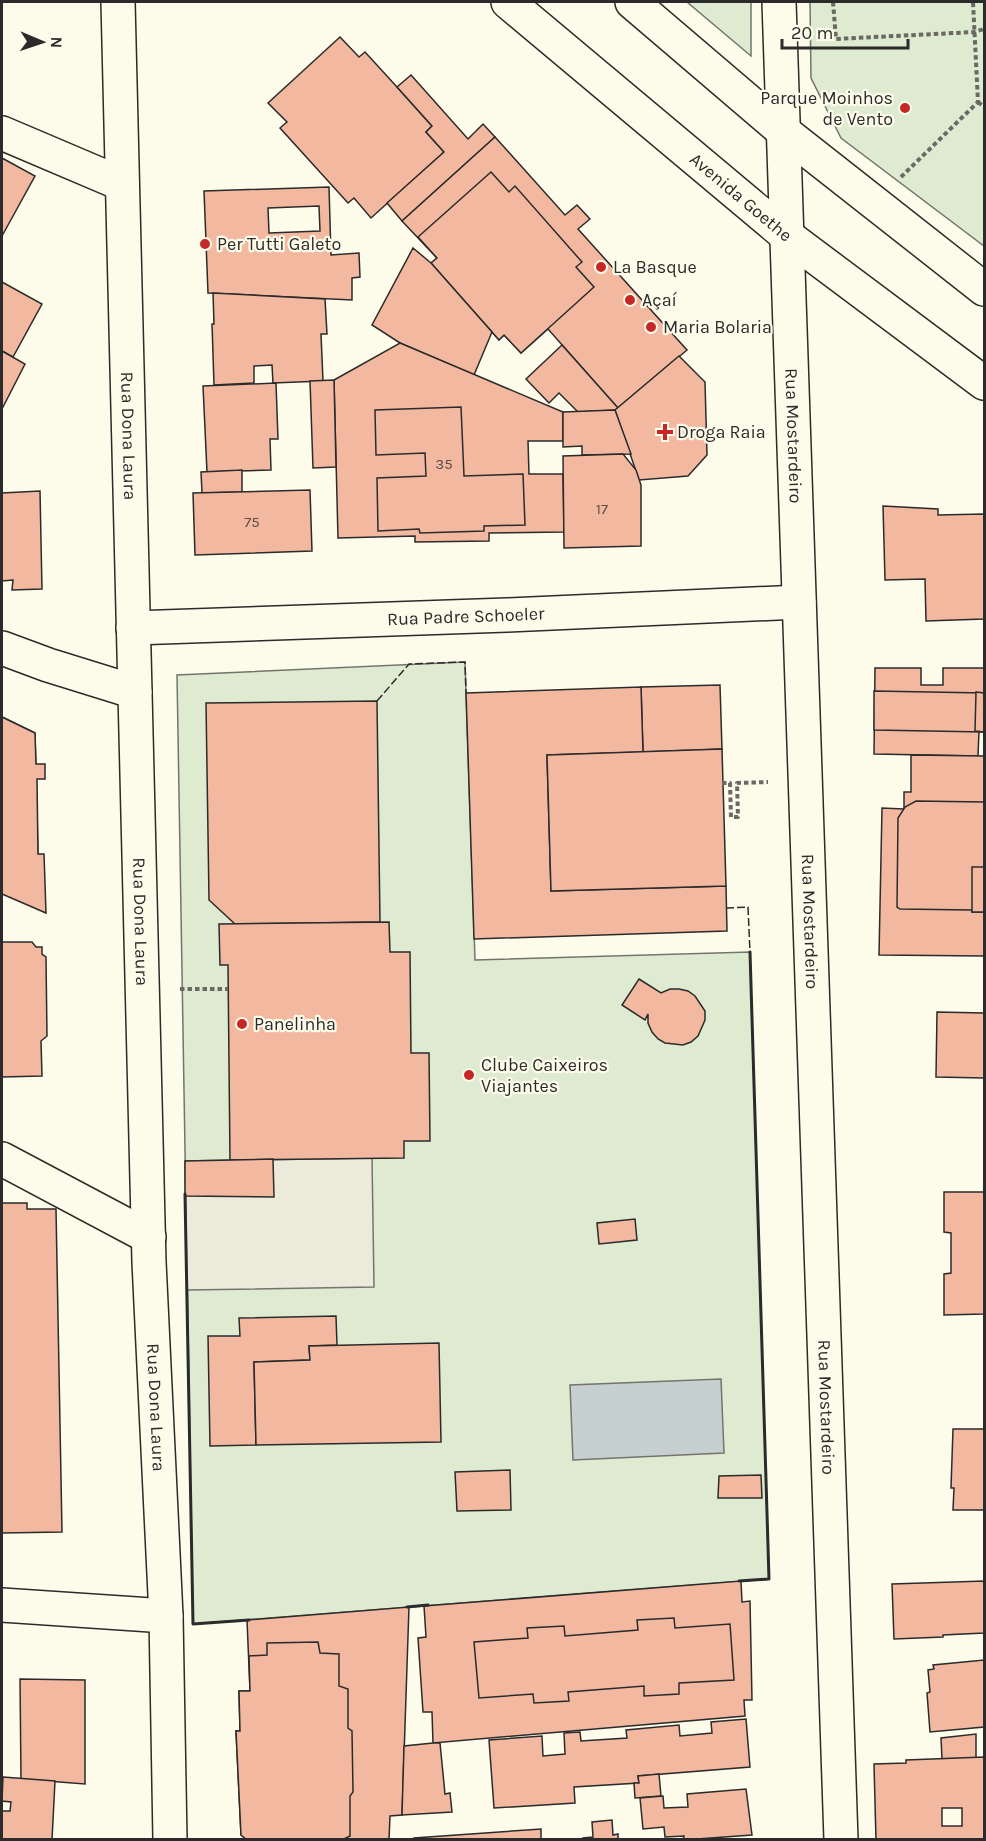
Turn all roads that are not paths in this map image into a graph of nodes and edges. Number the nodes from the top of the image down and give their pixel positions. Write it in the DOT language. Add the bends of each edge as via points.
graph roads {
  1 [pos="118,2"];
  2 [pos="508,2"];
  3 [pos="632,2"];
  4 [pos="779,2"];
  5 [pos="783,131"];
  6 [pos="2,134"];
  7 [pos="122,184"];
  8 [pos="786,235"];
  9 [pos="984,289"];
  10 [pos="984,383"];
  11 [pos="799,602"];
  12 [pos="133,628"];
  13 [pos="2,648"];
  14 [pos="135,692"];
  15 [pos="2,1160"];
  16 [pos="149,1237"];
  17 [pos="2,1605"];
  18 [pos="166,1616"];
  19 [pos="170,1839"];
  20 [pos="841,1839"];
  1 -- 7 [label="street, Rua Dona Laura"];
  2 -- 8 [label="street, Avenida Goethe"];
  3 -- 5 [label="street"];
  4 -- 5 [label="street, Rua Mostardeiro"];
  5 -- 8 [label="street, Rua Mostardeiro"];
  5 -- 9 [label="street"];
  6 -- 7 [label="street"];
  7 -- 12 [label="street, Rua Dona Laura"];
  8 -- 10 [label="street, Avenida Goethe"];
  8 -- 11 [label="street, Rua Mostardeiro"];
  11 -- 12 [label="street, Rua Padre Schoeler"];
  11 -- 20 [label="street, Rua Mostardeiro"];
  12 -- 14 [label="street, Rua Dona Laura"];
  13 -- 14 [label="street"];
  14 -- 16 [label="street, Rua Dona Laura"];
  15 -- 16 [label="street"];
  16 -- 18 [label="street, Rua Dona Laura"];
  17 -- 18 [label="street"];
  18 -- 19 [label="street, Rua Dona Laura"];
}
